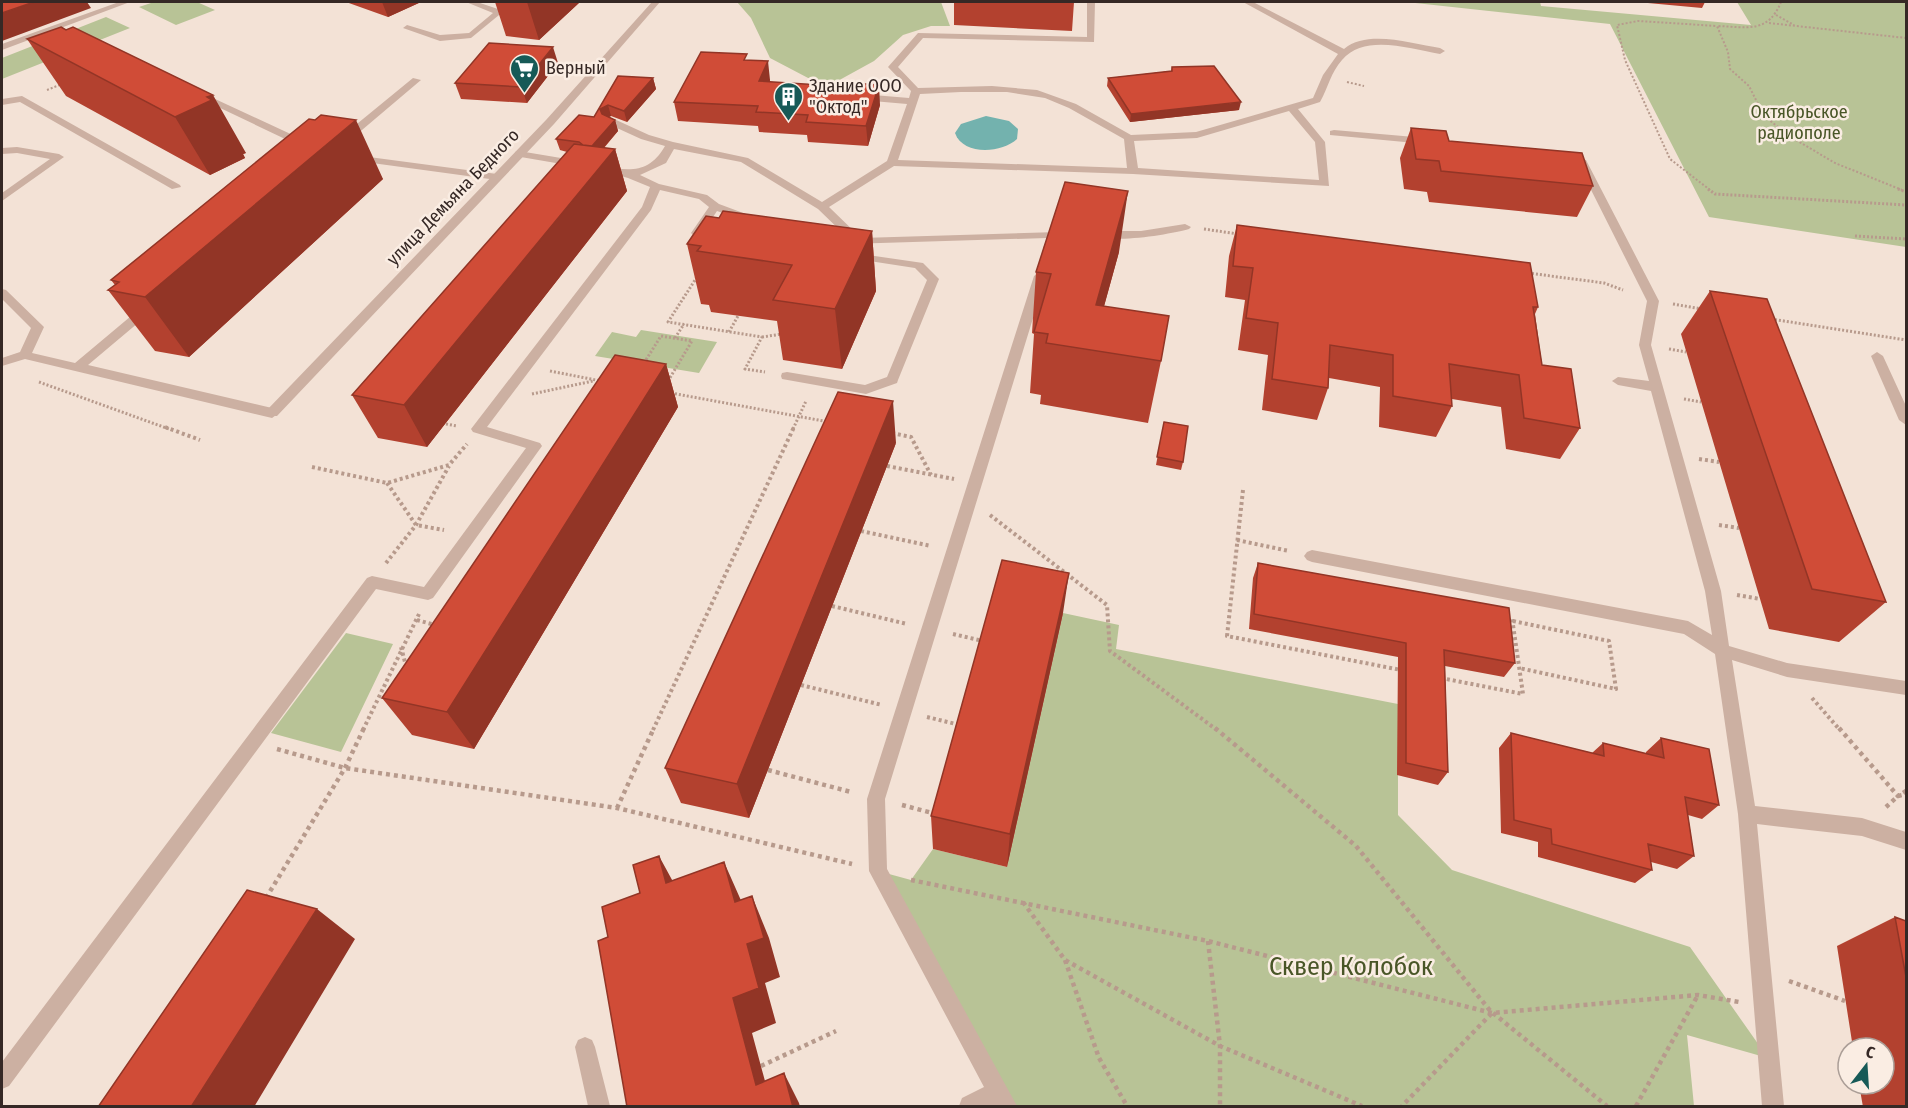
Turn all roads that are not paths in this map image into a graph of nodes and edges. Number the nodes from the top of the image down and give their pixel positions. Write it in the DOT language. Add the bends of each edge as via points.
graph roads {
  1 [pos="126,2"];
  2 [pos="470,2"];
  3 [pos="511,2"];
  4 [pos="656,2"];
  5 [pos="1090,2"];
  6 [pos="1247,2"];
  7 [pos="499,12"];
  8 [pos="407,28"];
  9 [pos="2,47"];
  10 [pos="1440,51"];
  11 [pos="1342,52"];
  12 [pos="416,80"];
  13 [pos="192,91"];
  14 [pos="914,96"];
  15 [pos="854,97"];
  16 [pos="2,102"];
  17 [pos="1290,106"];
  18 [pos="610,121"];
  19 [pos="1334,133"];
  20 [pos="1129,138"];
  21 [pos="1438,142"];
  22 [pos="671,145"];
  23 [pos="317,150"];
  24 [pos="2,151"];
  25 [pos="1566,153"];
  26 [pos="519,154"];
  27 [pos="892,163"];
  28 [pos="1133,171"];
  29 [pos="631,175"];
  30 [pos="497,177"];
  31 [pos="656,186"];
  32 [pos="176,187"];
  33 [pos="2,198"];
  34 [pos="715,206"];
  35 [pos="822,207"];
  36 [pos="765,225"];
  37 [pos="1185,227"];
  38 [pos="1086,234"];
  39 [pos="714,237"];
  40 [pos="837,240"];
  41 [pos="858,242"];
  42 [pos="838,254"];
  43 [pos="2,293"];
  44 [pos="156,300"];
  45 [pos="25,355"];
  46 [pos="1877,356"];
  47 [pos="2,362"];
  48 [pos="78,367"];
  49 [pos="787,376"];
  50 [pos="1618,381"];
  51 [pos="1656,387"];
  52 [pos="1906,420"];
  53 [pos="1312,556"];
  54 [pos="1723,651"];
  55 [pos="1906,688"];
  56 [pos="1747,814"];
  57 [pos="1906,841"];
  58 [pos="585,1047"];
  59 [pos="2,1079"];
  60 [pos="1002,1099"];
  61 [pos="599,1107"];
  62 [pos="970,1107"];
  63 [pos="1773,1107"];
  1 -- 9 [label="street"];
  2 -- 7 [label="street"];
  3 -- 7 [label="street"];
  4 -- 26 [label="street, улица Демьяна Бедного"];
  5 -- 14 [label="street" via="1090,40 921,35 893,67"];
  6 -- 11 [label="street"];
  7 -- 8 [label="street" via="471,35 440,38"];
  10 -- 11 [label="street" via="1365,40"];
  11 -- 17 [label="street" via="1317,99"];
  12 -- 30 [label="street" via="337,152"];
  13 -- 23 [label="street"];
  14 -- 15 [label="street"];
  14 -- 20 [label="street" via="996,90 1038,93"];
  14 -- 27 [label="street"];
  16 -- 32 [label="street" via="22,99"];
  17 -- 20 [label="street" via="1197,135"];
  17 -- 28 [label="street" via="1320,142 1325,184"];
  18 -- 22 [label="street"];
  19 -- 21 [label="street"];
  20 -- 28 [label="street"];
  22 -- 29 [label="street" via="662,161"];
  22 -- 35 [label="street" via="744,160"];
  24 -- 33 [label="street" via="59,157"];
  25 -- 51 [label="street" via="1578,154 1653,301 1645,345"];
  26 -- 29 [label="street"];
  26 -- 30 [label="street, улица Демьяна Бедного"];
  27 -- 28 [label="street"];
  27 -- 35 [label="street"];
  29 -- 31 [label="street"];
  30 -- 48 [label="street, улица Демьяна Бедного" via="272,413"];
  31 -- 34 [label="street" via="703,197"];
  31 -- 59 [label="street" via="647,208 478,429 535,446 428,594 372,582"];
  34 -- 36 [label="street"];
  34 -- 39 [label="street" via="697,234"];
  35 -- 41 [label="street"];
  37 -- 38 [label="street" via="1141,234"];
  40 -- 41 [label="street"];
  41 -- 60 [label="street" via="1059,234 975,483 876,799 878,871"];
  42 -- 49 [label="street" via="919,265 933,279 892,380 866,390"];
  43 -- 45 [label="street" via="38,327"];
  44 -- 48 [label="street"];
  45 -- 47 [label="street"];
  45 -- 48 [label="street"];
  46 -- 52 [label="street"];
  50 -- 51 [label="street"];
  51 -- 54 [label="street" via="1713,591"];
  53 -- 54 [label="street" via="1688,628"];
  54 -- 55 [label="street" via="1787,670"];
  54 -- 56 [label="street"];
  56 -- 57 [label="street" via="1862,827"];
  56 -- 63 [label="street"];
  58 -- 61 [label="street"];
  60 -- 62 [label="street"];
}
